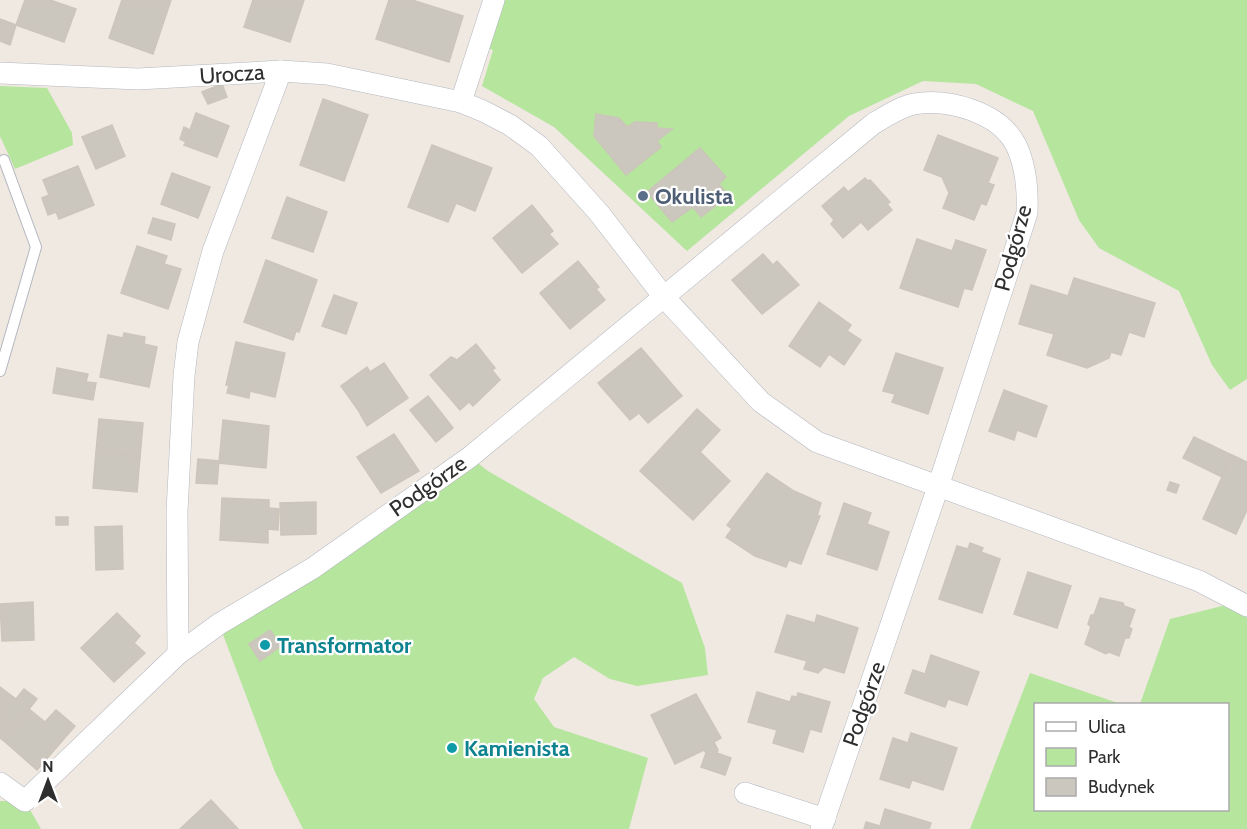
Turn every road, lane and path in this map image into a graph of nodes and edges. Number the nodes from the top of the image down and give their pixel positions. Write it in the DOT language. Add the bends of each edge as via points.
graph roads {
  1 [pos="494,0"];
  2 [pos="281,71"];
  3 [pos="0,73"];
  4 [pos="461,102"];
  5 [pos="4,160"];
  6 [pos="664,297"];
  7 [pos="0,370"];
  8 [pos="938,487"];
  9 [pos="1247,606"];
  10 [pos="178,654"];
  11 [pos="0,783"];
  12 [pos="745,793"];
  13 [pos="823,824"];
  1 -- 4 [label="street"];
  2 -- 3 [label="street, Urocza" via="138,79"];
  2 -- 4 [label="street, Urocza" via="327,74"];
  2 -- 10 [label="street" via="213,251 188,342 177,511"];
  4 -- 6 [label="street" via="510,125 539,146 599,213"];
  5 -- 7 [label="lane" via="36,247"];
  6 -- 8 [label="street" via="761,402 817,442"];
  6 -- 8 [label="street, Podgórze" via="873,124 894,112 913,104 938,102 963,106 986,116 1015,143 1028,191 1027,213"];
  6 -- 10 [label="street, Podgórze" via="470,457 312,568 219,624"];
  8 -- 9 [label="street" via="1199,581"];
  8 -- 13 [label="street, Podgórze"];
  10 -- 11 [label="street, Podgórze" via="26,801"];
  12 -- 13 [label="street, Podgórze"];
}
